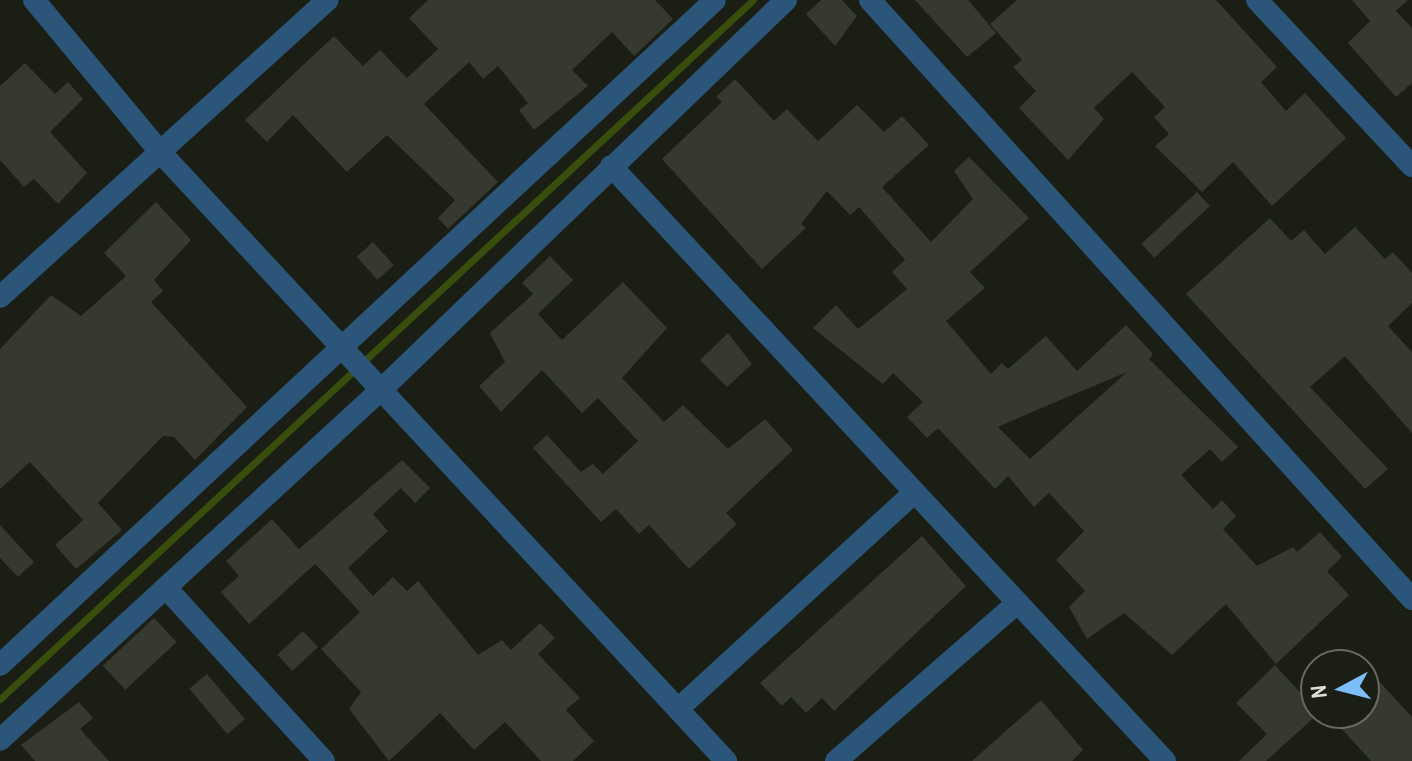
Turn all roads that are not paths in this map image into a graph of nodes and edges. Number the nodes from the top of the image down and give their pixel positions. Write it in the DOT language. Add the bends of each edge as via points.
graph roads {
  1 [pos="34,0"];
  2 [pos="328,0"];
  3 [pos="715,0"];
  4 [pos="786,0"];
  5 [pos="870,0"];
  6 [pos="1257,0"];
  7 [pos="162,154"];
  8 [pos="611,166"];
  9 [pos="1412,166"];
  10 [pos="0,297"];
  11 [pos="348,348"];
  12 [pos="378,381"];
  13 [pos="914,493"];
  14 [pos="168,590"];
  15 [pos="1412,599"];
  16 [pos="1015,605"];
  17 [pos="0,665"];
  18 [pos="678,709"];
  19 [pos="0,740"];
  20 [pos="324,761"];
  21 [pos="726,761"];
  22 [pos="836,761"];
  23 [pos="1165,761"];
  1 -- 7 [label="street"];
  2 -- 7 [label="street"];
  3 -- 11 [label="street"];
  4 -- 8 [label="street"];
  5 -- 15 [label="street"];
  6 -- 9 [label="street"];
  7 -- 10 [label="street"];
  7 -- 11 [label="street"];
  8 -- 12 [label="street"];
  8 -- 13 [label="street"];
  11 -- 12 [label="street"];
  11 -- 17 [label="street"];
  12 -- 14 [label="street"];
  12 -- 18 [label="street"];
  13 -- 16 [label="street"];
  13 -- 18 [label="street"];
  14 -- 19 [label="street"];
  14 -- 20 [label="street"];
  16 -- 22 [label="street"];
  16 -- 23 [label="street"];
  18 -- 21 [label="street"];
}
